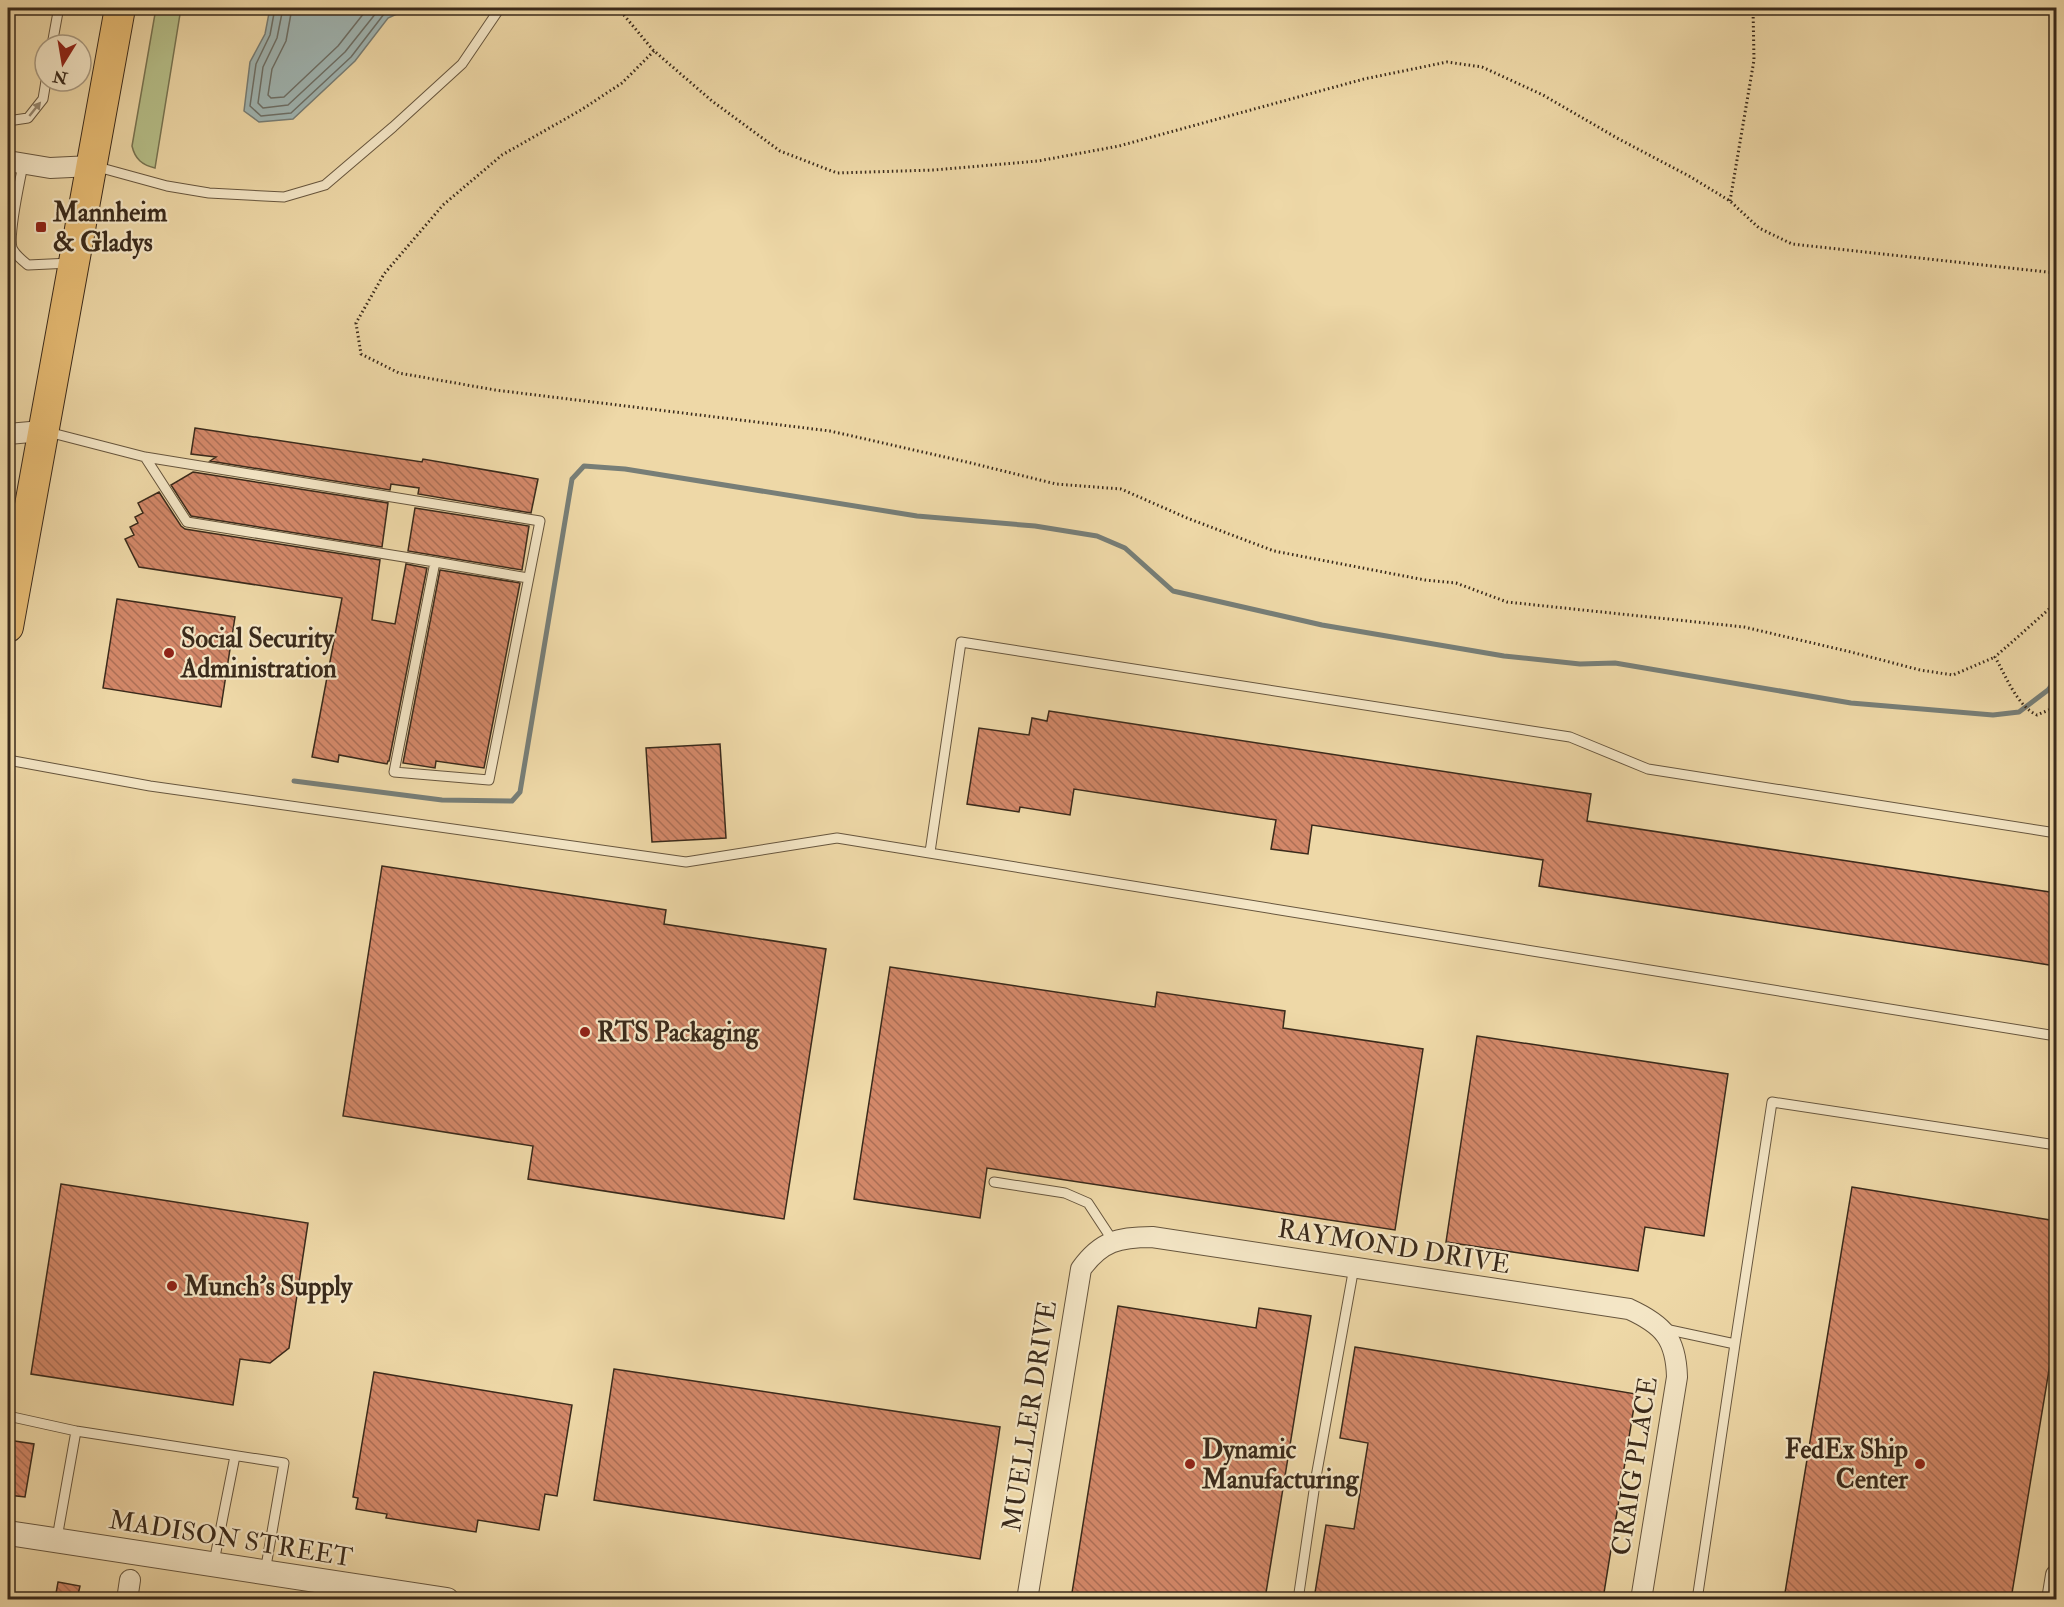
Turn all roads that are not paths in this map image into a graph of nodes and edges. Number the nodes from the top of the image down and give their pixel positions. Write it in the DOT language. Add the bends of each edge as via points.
graph roads {
  1 [pos="120,8"];
  2 [pos="500,8"];
  3 [pos="59,9"];
  4 [pos="54,33"];
  5 [pos="44,93"];
  6 [pos="8,121"];
  7 [pos="15,163"];
  8 [pos="92,165"];
  9 [pos="10,232"];
  10 [pos="73,263"];
  11 [pos="42,431"];
  12 [pos="8,434"];
  13 [pos="145,457"];
  14 [pos="435,562"];
  15 [pos="528,578"];
  16 [pos="8,627"];
  17 [pos="8,760"];
  18 [pos="2056,833"];
  19 [pos="930,852"];
  20 [pos="2056,1036"];
  21 [pos="2056,1146"];
  22 [pos="994,1182"];
  23 [pos="1106,1244"];
  24 [pos="1354,1267"];
  25 [pos="1665,1334"];
  26 [pos="1735,1344"];
  27 [pos="8,1416"];
  28 [pos="76,1431"];
  29 [pos="235,1456"];
  30 [pos="8,1533"];
  31 [pos="56,1541"];
  32 [pos="213,1564"];
  33 [pos="266,1572"];
  34 [pos="2056,1575"];
  35 [pos="447,1599"];
  36 [pos="1027,1599"];
  37 [pos="1298,1599"];
  38 [pos="1641,1599"];
  39 [pos="1697,1599"];
  40 [pos="2052,1599"];
  1 -- 8 [label="main road"];
  2 -- 8 [label="lane" via="462,64 325,185 284,197 209,193"];
  3 -- 4 [label="lane"];
  6 -- 5 [label="lane, one-way" via="28,118"];
  7 -- 8 [label="street" via="50,168"];
  7 -- 9 [label="lane"];
  8 -- 10 [label="main road"];
  9 -- 10 [label="lane" via="16,255 28,265"];
  10 -- 11 [label="main road"];
  11 -- 12 [label="street"];
  11 -- 13 [label="lane"];
  11 -- 16 [label="main road"];
  13 -- 14 [label="lane" via="187,522"];
  13 -- 15 [label="lane" via="540,521"];
  14 -- 15 [label="lane"];
  14 -- 15 [label="lane" via="394,772 489,780"];
  17 -- 19 [label="lane" via="150,786 686,862 837,838"];
  18 -- 19 [label="lane" via="1648,769 1570,737 961,642"];
  19 -- 20 [label="lane"];
  21 -- 26 [label="lane" via="1772,1102"];
  22 -- 23 [label="lane" via="1065,1193 1088,1203"];
  23 -- 24 [label="street, RAYMOND DRIVE" via="1152,1236"];
  23 -- 36 [label="street, MUELLER DRIVE" via="1081,1269"];
  24 -- 25 [label="street, RAYMOND DRIVE" via="1629,1309 1646,1317"];
  24 -- 37 [label="lane"];
  25 -- 26 [label="lane"];
  25 -- 38 [label="street, CRAIG PLACE" via="1676,1357 1676,1393"];
  26 -- 39 [label="lane"];
  27 -- 28 [label="lane"];
  28 -- 29 [label="lane"];
  28 -- 31 [label="lane"];
  29 -- 32 [label="lane"];
  29 -- 33 [label="lane" via="284,1463"];
  30 -- 31 [label="street, MADISON STREET"];
  31 -- 32 [label="street, MADISON STREET"];
  32 -- 33 [label="street, MADISON STREET"];
  33 -- 35 [label="street, MADISON STREET"];
  34 -- 40 [label="street"];
}
